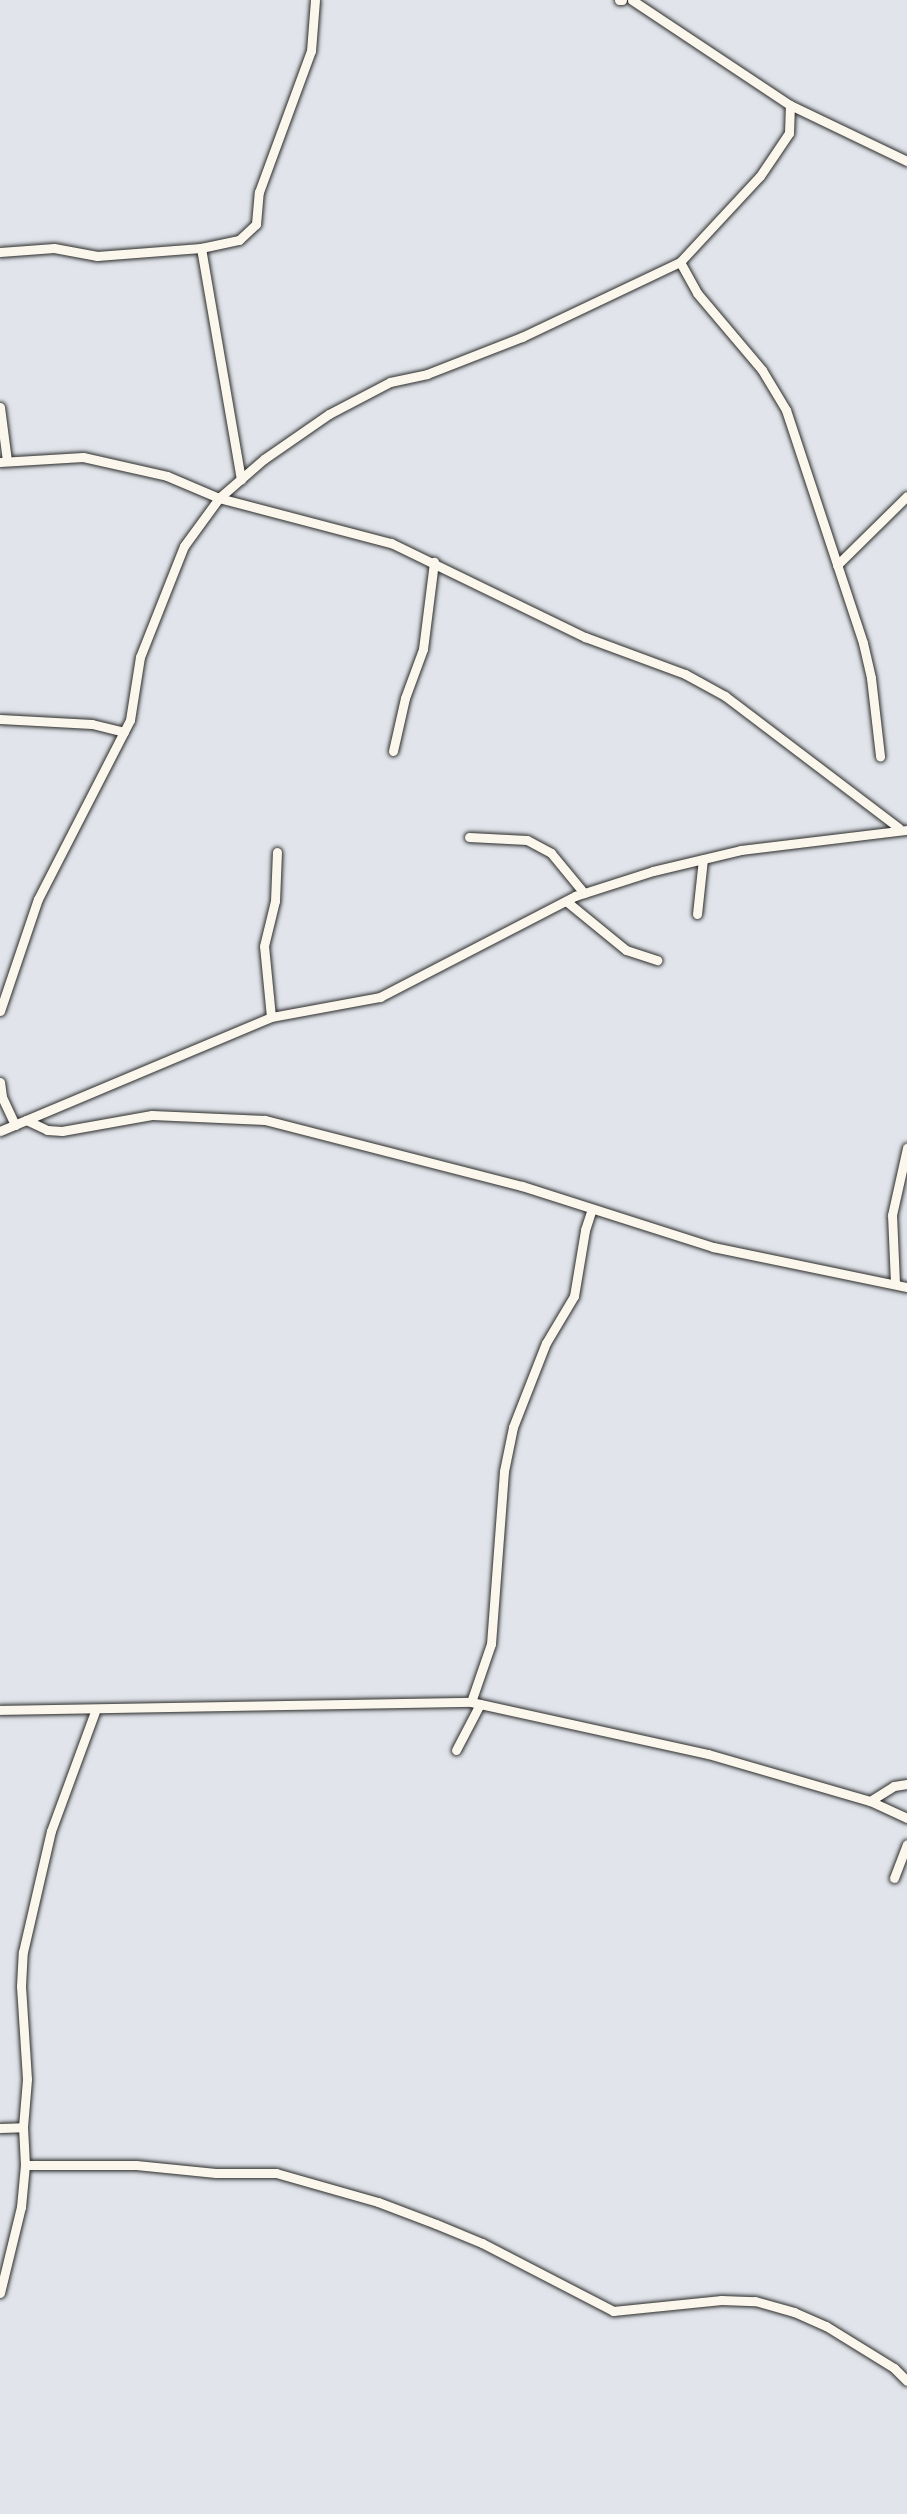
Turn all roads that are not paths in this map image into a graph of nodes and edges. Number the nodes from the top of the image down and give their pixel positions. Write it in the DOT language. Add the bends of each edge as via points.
graph roads {
  1 [pos="315,0"];
  2 [pos="632,0"];
  3 [pos="790,105"];
  4 [pos="907,161"];
  5 [pos="201,248"];
  6 [pos="0,252"];
  7 [pos="680,262"];
  8 [pos="0,407"];
  9 [pos="4,462"];
  10 [pos="241,480"];
  11 [pos="907,495"];
  12 [pos="219,498"];
  13 [pos="434,562"];
  14 [pos="837,565"];
  15 [pos="0,719"];
  16 [pos="124,732"];
  17 [pos="393,751"];
  18 [pos="880,756"];
  19 [pos="903,829"];
  20 [pos="469,837"];
  21 [pos="277,852"];
  22 [pos="703,859"];
  23 [pos="584,893"];
  24 [pos="566,901"];
  25 [pos="697,914"];
  26 [pos="657,960"];
  27 [pos="0,1011"];
  28 [pos="271,1017"];
  29 [pos="0,1082"];
  30 [pos="26,1120"];
  31 [pos="15,1125"];
  32 [pos="0,1131"];
  33 [pos="907,1148"];
  34 [pos="592,1209"];
  35 [pos="895,1283"];
  36 [pos="907,1287"];
  37 [pos="475,1703"];
  38 [pos="96,1709"];
  39 [pos="0,1710"];
  40 [pos="456,1750"];
  41 [pos="907,1784"];
  42 [pos="870,1801"];
  43 [pos="907,1818"];
  44 [pos="907,1844"];
  45 [pos="894,1878"];
  46 [pos="22,2127"];
  47 [pos="0,2128"];
  48 [pos="25,2165"];
  49 [pos="0,2293"];
  50 [pos="907,2381"];
  1 -- 5 [label="street" via="310,51 259,192 255,225 239,240"];
  2 -- 3 [label="street"];
  3 -- 4 [label="street"];
  3 -- 7 [label="street" via="789,133 760,176"];
  5 -- 6 [label="street" via="97,256 54,248"];
  5 -- 10 [label="street"];
  7 -- 10 [label="street" via="522,338 427,374 390,382 329,414"];
  7 -- 14 [label="street" via="697,292 762,370 786,410"];
  8 -- 9 [label="street"];
  9 -- 12 [label="street" via="82,457 167,476"];
  10 -- 12 [label="street"];
  11 -- 14 [label="street"];
  12 -- 13 [label="street" via="391,543"];
  12 -- 16 [label="street" via="184,546 140,657 135,705"];
  13 -- 17 [label="street" via="423,649 405,698"];
  13 -- 19 [label="street" via="585,637 685,674 715,690"];
  14 -- 18 [label="street" via="871,678"];
  15 -- 16 [label="street" via="81,723"];
  16 -- 27 [label="street" via="38,899"];
  19 -- 22 [label="street"];
  20 -- 23 [label="street" via="527,840 551,853"];
  21 -- 28 [label="street" via="275,901 264,946"];
  22 -- 23 [label="street"];
  22 -- 25 [label="street"];
  23 -- 24 [label="street"];
  24 -- 26 [label="street" via="626,950"];
  24 -- 28 [label="street" via="381,997"];
  28 -- 30 [label="street"];
  29 -- 31 [label="street" via="2,1097"];
  30 -- 31 [label="street"];
  30 -- 34 [label="street" via="47,1130 62,1131 152,1115 245,1116 522,1186"];
  31 -- 32 [label="street"];
  33 -- 35 [label="street" via="892,1215"];
  34 -- 35 [label="street" via="713,1247"];
  34 -- 37 [label="street" via="574,1296 546,1343 513,1426 504,1472 491,1644"];
  35 -- 36 [label="street"];
  37 -- 38 [label="street"];
  37 -- 40 [label="street"];
  37 -- 42 [label="street" via="708,1754"];
  38 -- 39 [label="street"];
  38 -- 46 [label="street" via="51,1831 24,1942 21,1986 27,2079"];
  41 -- 42 [label="street" via="894,1786"];
  42 -- 43 [label="street"];
  44 -- 45 [label="street"];
  46 -- 47 [label="street"];
  46 -- 48 [label="street"];
  48 -- 49 [label="street" via="21,2207"];
  48 -- 50 [label="street" via="109,2164 216,2173 276,2173 378,2202 436,2224 482,2243 613,2311 721,2300 755,2301 794,2312 826,2326 894,2368"];
}
